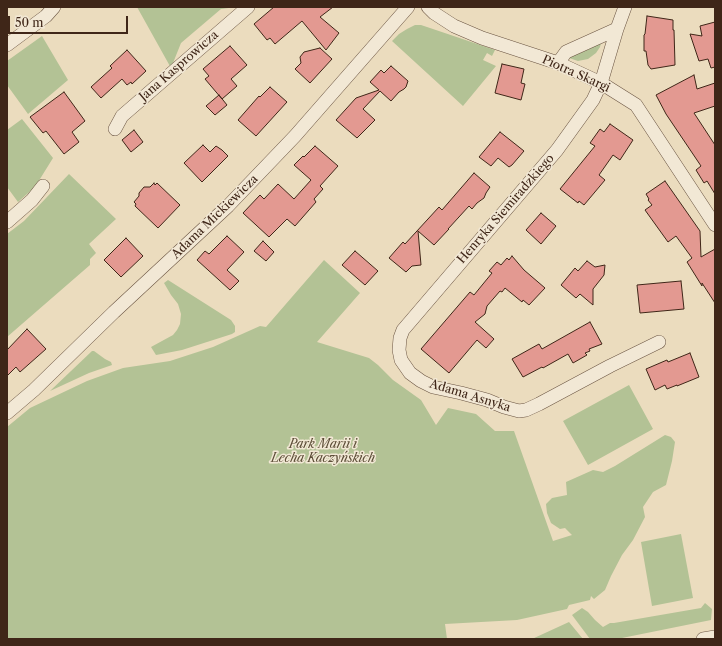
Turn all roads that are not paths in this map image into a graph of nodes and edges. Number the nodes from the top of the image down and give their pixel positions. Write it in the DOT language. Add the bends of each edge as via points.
graph roads {
  1 [pos="54,7"];
  2 [pos="248,7"];
  3 [pos="408,7"];
  4 [pos="428,7"];
  5 [pos="625,7"];
  6 [pos="617,29"];
  7 [pos="7,45"];
  8 [pos="558,63"];
  9 [pos="602,83"];
  10 [pos="115,129"];
  11 [pos="43,186"];
  12 [pos="7,222"];
  13 [pos="715,225"];
  14 [pos="403,330"];
  15 [pos="659,342"];
  16 [pos="7,413"];
  17 [pos="715,636"];
  18 [pos="703,639"];
  1 -- 7 [label="street"];
  2 -- 10 [label="street, Jana Kasprowicza" via="122,116"];
  3 -- 16 [label="street, Adama Mickiewicza" via="295,136 228,206"];
  4 -- 8 [label="street, Piotra Skargi" via="434,14 454,26"];
  5 -- 6 [label="street, Henryka Siemiradzkiego"];
  6 -- 8 [label="street" via="566,52"];
  6 -- 9 [label="street, Henryka Siemiradzkiego"];
  8 -- 9 [label="street, Piotra Skargi"];
  9 -- 13 [label="street, Piotra Skargi" via="636,106"];
  9 -- 14 [label="street, Henryka Siemiradzkiego" via="593,100 557,150"];
  11 -- 12 [label="street" via="32,200"];
  14 -- 15 [label="street, Adama Asnyka" via="399,350 401,360 410,373 421,381 433,387 519,411 539,404"];
  17 -- 18 [label="street"];
}
